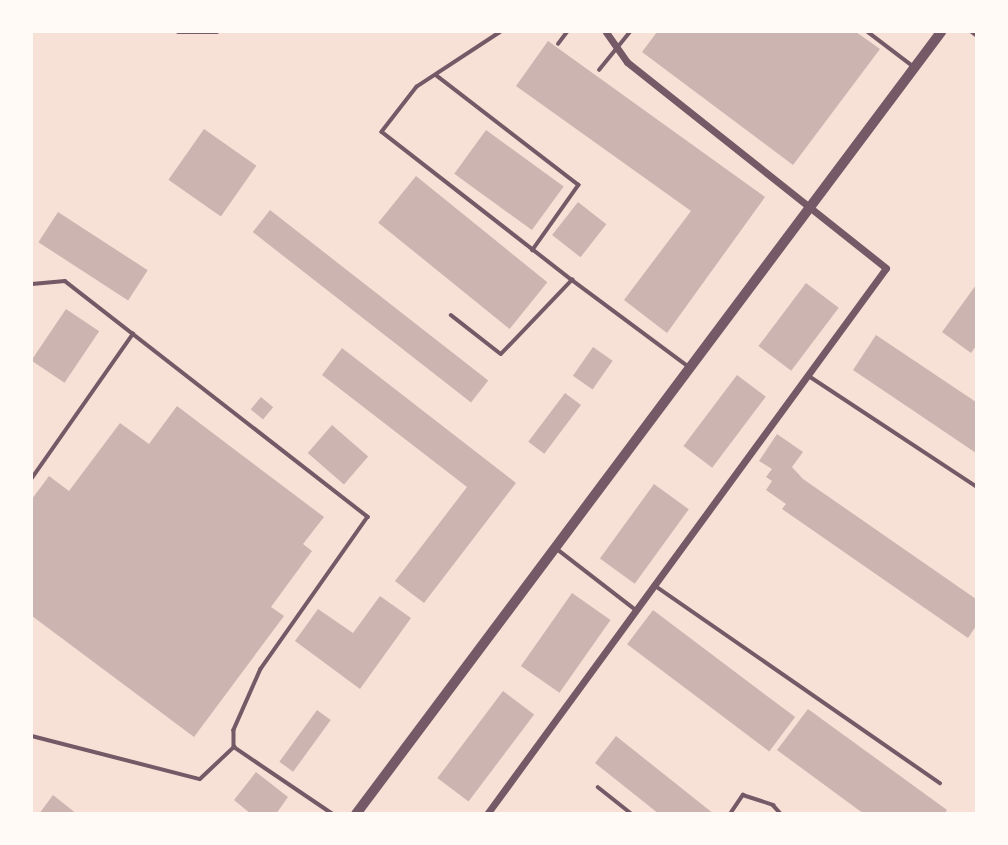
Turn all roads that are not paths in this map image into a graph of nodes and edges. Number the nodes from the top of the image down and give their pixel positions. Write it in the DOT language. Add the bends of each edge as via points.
graph roads {
  1 [pos="178,32"];
  2 [pos="217,32"];
  3 [pos="501,32"];
  4 [pos="567,32"];
  5 [pos="606,32"];
  6 [pos="630,32"];
  7 [pos="868,32"];
  8 [pos="941,32"];
  9 [pos="972,32"];
  10 [pos="976,34"];
  11 [pos="558,44"];
  12 [pos="617,47"];
  13 [pos="914,67"];
  14 [pos="599,70"];
  15 [pos="436,75"];
  16 [pos="809,205"];
  17 [pos="533,250"];
  18 [pos="572,280"];
  19 [pos="32,284"];
  20 [pos="451,315"];
  21 [pos="133,334"];
  22 [pos="688,367"];
  23 [pos="808,375"];
  24 [pos="32,478"];
  25 [pos="976,486"];
  26 [pos="554,547"];
  27 [pos="654,585"];
  28 [pos="636,610"];
  29 [pos="32,736"];
  30 [pos="233,747"];
  31 [pos="940,783"];
  32 [pos="598,787"];
  33 [pos="333,814"];
  34 [pos="356,814"];
  35 [pos="486,814"];
  36 [pos="632,814"];
  37 [pos="730,814"];
  38 [pos="781,814"];
  1 -- 2 [label="lane"];
  3 -- 15 [label="lane"];
  4 -- 11 [label="lane"];
  5 -- 12 [label="street"];
  6 -- 12 [label="lane"];
  7 -- 13 [label="lane"];
  8 -- 13 [label="street"];
  9 -- 10 [label="lane"];
  12 -- 14 [label="lane"];
  12 -- 16 [label="street" via="627,62"];
  13 -- 16 [label="street"];
  15 -- 17 [label="lane" via="579,185"];
  15 -- 17 [label="lane" via="417,87 382,132"];
  16 -- 22 [label="street"];
  16 -- 23 [label="street" via="887,268"];
  17 -- 18 [label="lane"];
  18 -- 20 [label="lane" via="501,354"];
  18 -- 22 [label="lane"];
  19 -- 21 [label="lane" via="65,281"];
  21 -- 24 [label="lane"];
  21 -- 30 [label="lane" via="368,517 261,669 234,730"];
  22 -- 26 [label="street"];
  23 -- 25 [label="lane"];
  23 -- 27 [label="street"];
  26 -- 28 [label="lane"];
  26 -- 34 [label="street"];
  27 -- 28 [label="street"];
  27 -- 31 [label="lane"];
  28 -- 35 [label="street"];
  29 -- 30 [label="lane" via="200,779"];
  30 -- 33 [label="lane"];
  32 -- 36 [label="lane"];
  37 -- 38 [label="lane" via="743,795 773,805"];
}
